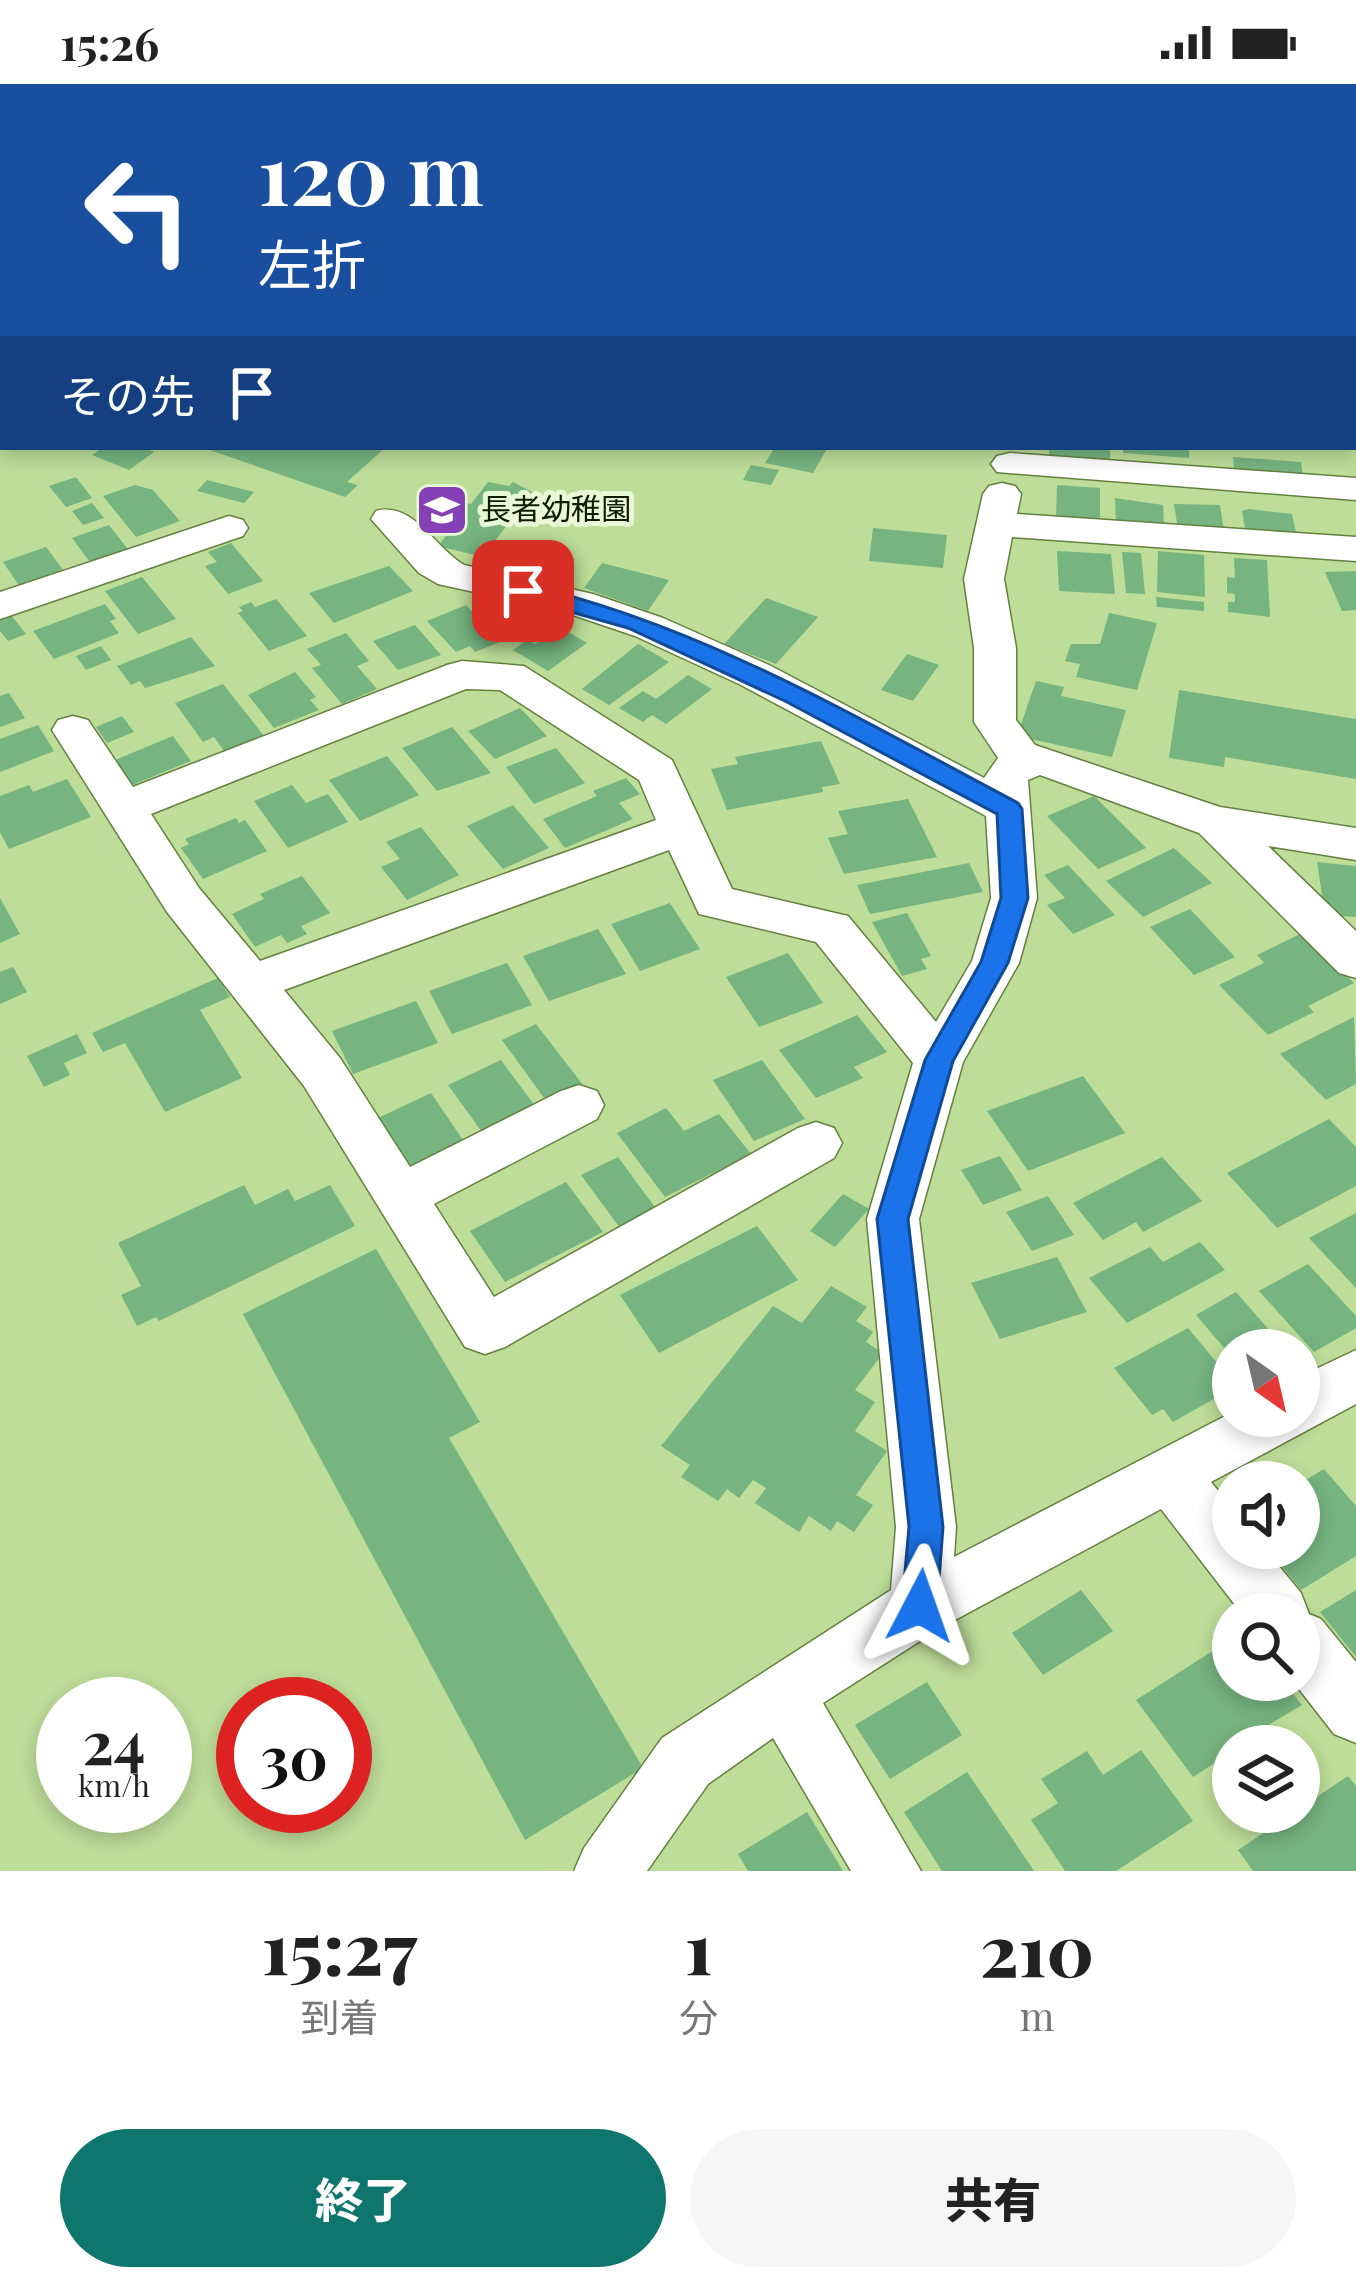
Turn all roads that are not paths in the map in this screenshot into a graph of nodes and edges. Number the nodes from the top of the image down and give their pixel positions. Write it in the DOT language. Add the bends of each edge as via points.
graph roads {
  1 [pos="1010,455"];
  2 [pos="1356,489"];
  3 [pos="390,519"];
  4 [pos="994,524"];
  5 [pos="230,528"];
  6 [pos="1356,549"];
  7 [pos="0,605"];
  8 [pos="73,730"];
  9 [pos="1022,759"];
  10 [pos="123,808"];
  11 [pos="1010,809"];
  12 [pos="1215,822"];
  13 [pos="682,828"];
  14 [pos="1356,844"];
  15 [pos="1356,960"];
  16 [pos="251,983"];
  17 [pos="939,1060"];
  18 [pos="579,1105"];
  19 [pos="816,1143"];
  20 [pos="399,1197"];
  21 [pos="1356,1375"];
  22 [pos="1320,1395"];
  23 [pos="1241,1437"];
  24 [pos="1170,1475"];
  25 [pos="1263,1593"];
  26 [pos="920,1606"];
  27 [pos="1320,1667"];
  28 [pos="782,1694"];
  29 [pos="1356,1712"];
  30 [pos="607,1871"];
  31 [pos="888,1871"];
  1 -- 2 [label="street"];
  1 -- 4 [label="street"];
  3 -- 11 [label="street" via="452,574 637,623"];
  4 -- 6 [label="street"];
  4 -- 9 [label="street" via="984,579 995,648 994,722"];
  5 -- 7 [label="street"];
  8 -- 10 [label="street"];
  9 -- 11 [label="street" via="1006,777"];
  9 -- 12 [label="street" via="1083,770"];
  10 -- 13 [label="street" via="462,675 488,673 509,676 657,771"];
  10 -- 16 [label="street"];
  11 -- 17 [label="street" via="1015,898 995,963"];
  12 -- 14 [label="street"];
  12 -- 15 [label="street"];
  13 -- 16 [label="street"];
  13 -- 17 [label="street" via="715,902 831,928"];
  16 -- 20 [label="street" via="322,1072"];
  17 -- 26 [label="street" via="892,1219 926,1527"];
  18 -- 20 [label="street"];
  19 -- 20 [label="street" via="485,1330"];
  21 -- 22 [label="street"];
  23 -- 24 [label="street"];
  24 -- 25 [label="street"];
  24 -- 26 [label="street"];
  26 -- 28 [label="street"];
  27 -- 29 [label="street"];
  28 -- 30 [label="street" via="686,1761"];
  28 -- 31 [label="street"];
}
